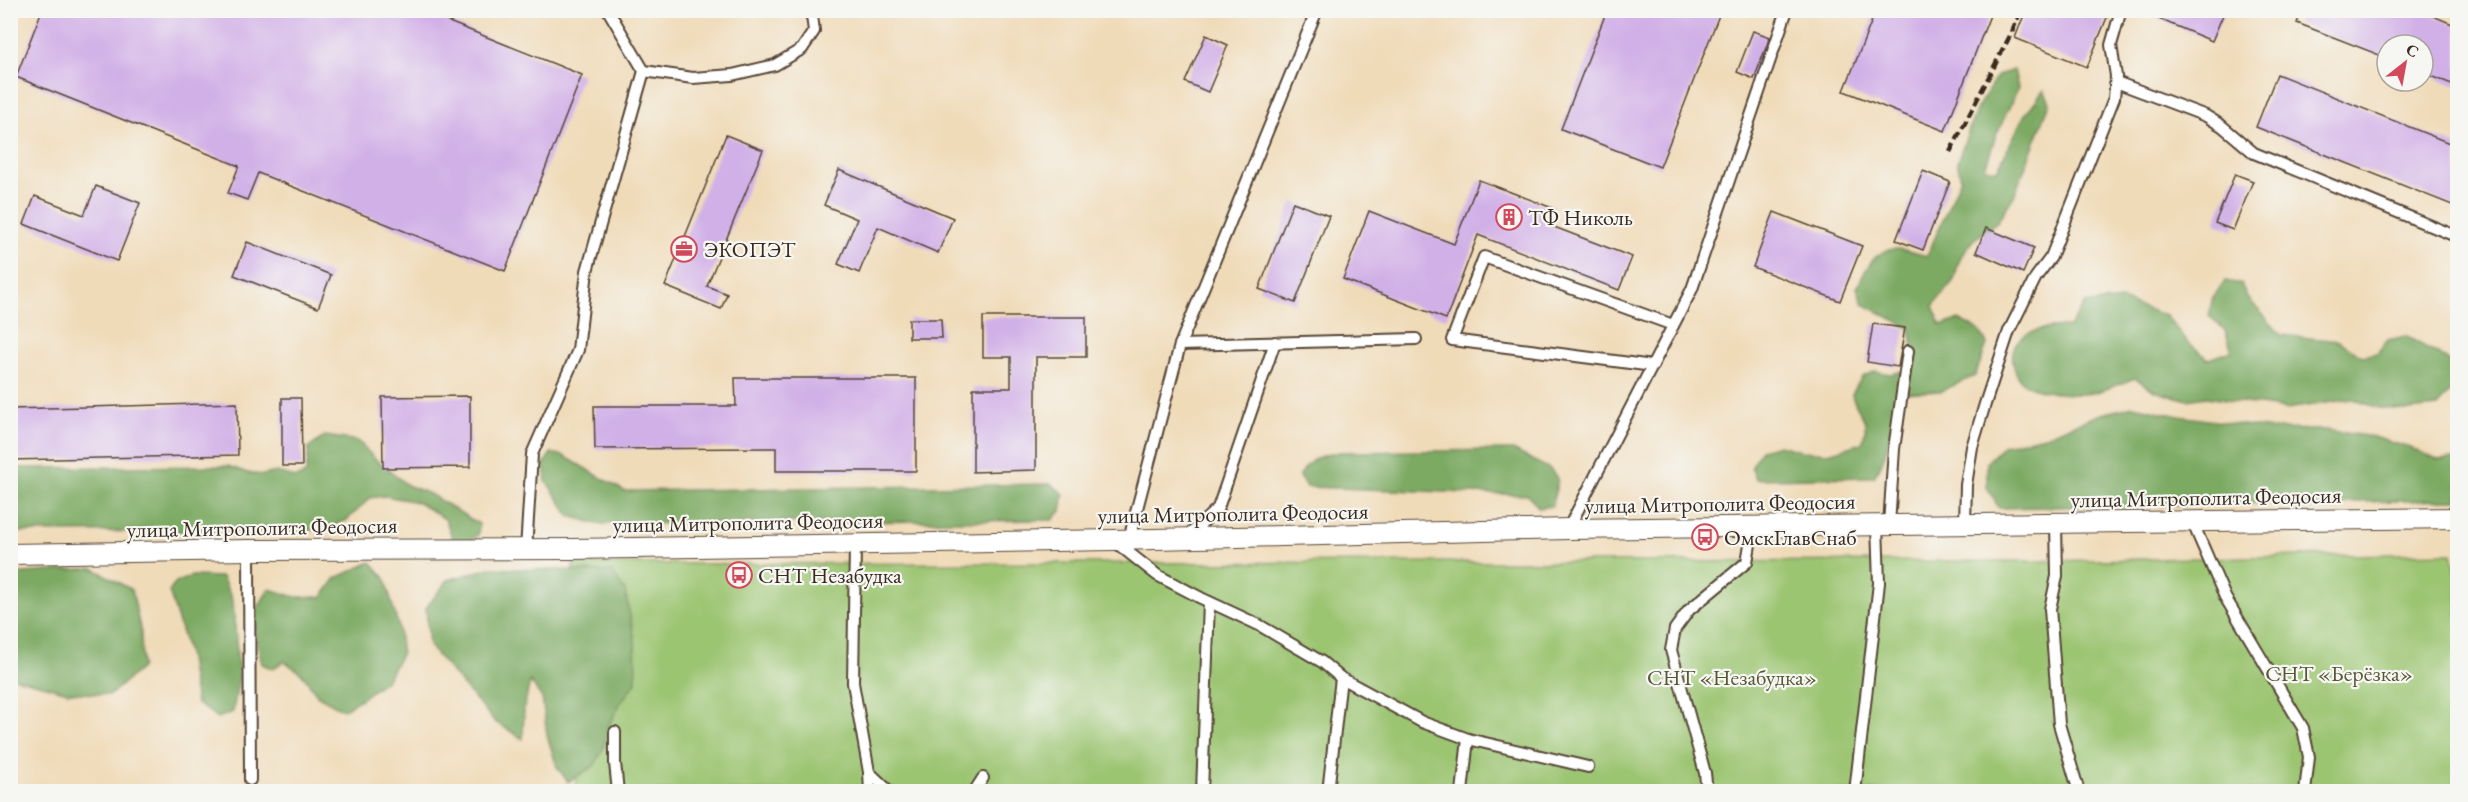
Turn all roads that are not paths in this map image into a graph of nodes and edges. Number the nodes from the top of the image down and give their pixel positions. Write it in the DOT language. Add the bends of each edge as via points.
graph roads {
  1 [pos="608,10"];
  2 [pos="806,10"];
  3 [pos="1317,10"];
  4 [pos="1787,10"];
  5 [pos="2121,10"];
  6 [pos="644,71"];
  7 [pos="2116,82"];
  8 [pos="2457,237"];
  9 [pos="1674,326"];
  10 [pos="1416,339"];
  11 [pos="1275,342"];
  12 [pos="1180,345"];
  13 [pos="1908,351"];
  14 [pos="1653,366"];
  15 [pos="2457,518"];
  16 [pos="2192,521"];
  17 [pos="2056,523"];
  18 [pos="1965,524"];
  19 [pos="1883,525"];
  20 [pos="1753,527"];
  21 [pos="1568,529"];
  22 [pos="1186,538"];
  23 [pos="1122,540"];
  24 [pos="855,545"];
  25 [pos="249,550"];
  26 [pos="526,550"];
  27 [pos="10,554"];
  28 [pos="1209,602"];
  29 [pos="1341,678"];
  30 [pos="615,732"];
  31 [pos="1468,739"];
  32 [pos="1588,767"];
  33 [pos="869,772"];
  34 [pos="983,778"];
  35 [pos="250,780"];
  36 [pos="618,792"];
  37 [pos="870,792"];
  38 [pos="890,792"];
  39 [pos="974,792"];
  40 [pos="1202,792"];
  41 [pos="1328,792"];
  42 [pos="1462,792"];
  43 [pos="1707,792"];
  44 [pos="1855,792"];
  45 [pos="2079,792"];
  46 [pos="2305,792"];
  1 -- 6 [label="lane"];
  2 -- 6 [label="lane" via="812,16 814,31 802,49 775,65 732,75 693,78"];
  3 -- 12 [label="lane"];
  4 -- 9 [label="lane" via="1692,289"];
  5 -- 7 [label="lane" via="2111,45"];
  6 -- 26 [label="lane" via="587,271 578,350 532,454"];
  7 -- 8 [label="lane" via="2206,116 2254,153"];
  7 -- 18 [label="lane" via="2114,98 2051,257 2036,277 2009,331 1972,447"];
  9 -- 14 [label="lane"];
  9 -- 14 [label="lane" via="1484,257 1452,340"];
  10 -- 11 [label="lane"];
  11 -- 12 [label="lane"];
  11 -- 22 [label="lane" via="1218,508"];
  12 -- 23 [label="lane"];
  13 -- 19 [label="lane"];
  14 -- 21 [label="lane"];
  15 -- 16 [label="street, улица Митрополита Феодосия"];
  16 -- 17 [label="street, улица Митрополита Феодосия"];
  16 -- 46 [label="lane" via="2225,597 2303,728 2309,757"];
  17 -- 18 [label="street, улица Митрополита Феодосия"];
  17 -- 45 [label="lane" via="2057,576 2050,609 2059,724"];
  18 -- 19 [label="street, улица Митрополита Феодосия"];
  19 -- 20 [label="street, улица Митрополита Феодосия"];
  19 -- 44 [label="lane"];
  20 -- 21 [label="street, улица Митрополита Феодосия"];
  20 -- 43 [label="lane" via="1747,562 1689,610 1675,629 1671,650"];
  21 -- 22 [label="street, улица Митрополита Феодосия"];
  22 -- 23 [label="street, улица Митрополита Феодосия"];
  23 -- 24 [label="street, улица Митрополита Феодосия"];
  23 -- 28 [label="lane" via="1156,575"];
  24 -- 26 [label="street, улица Митрополита Феодосия"];
  24 -- 33 [label="lane" via="853,683"];
  25 -- 26 [label="street, улица Митрополита Феодосия"];
  25 -- 27 [label="street, улица Митрополита Феодосия"];
  25 -- 35 [label="lane"];
  28 -- 29 [label="lane" via="1259,625 1322,662"];
  28 -- 40 [label="lane"];
  29 -- 31 [label="lane" via="1422,722"];
  29 -- 41 [label="lane"];
  30 -- 36 [label="lane"];
  31 -- 32 [label="lane"];
  31 -- 42 [label="lane"];
  33 -- 37 [label="lane"];
  33 -- 38 [label="lane"];
  34 -- 39 [label="lane"];
}
